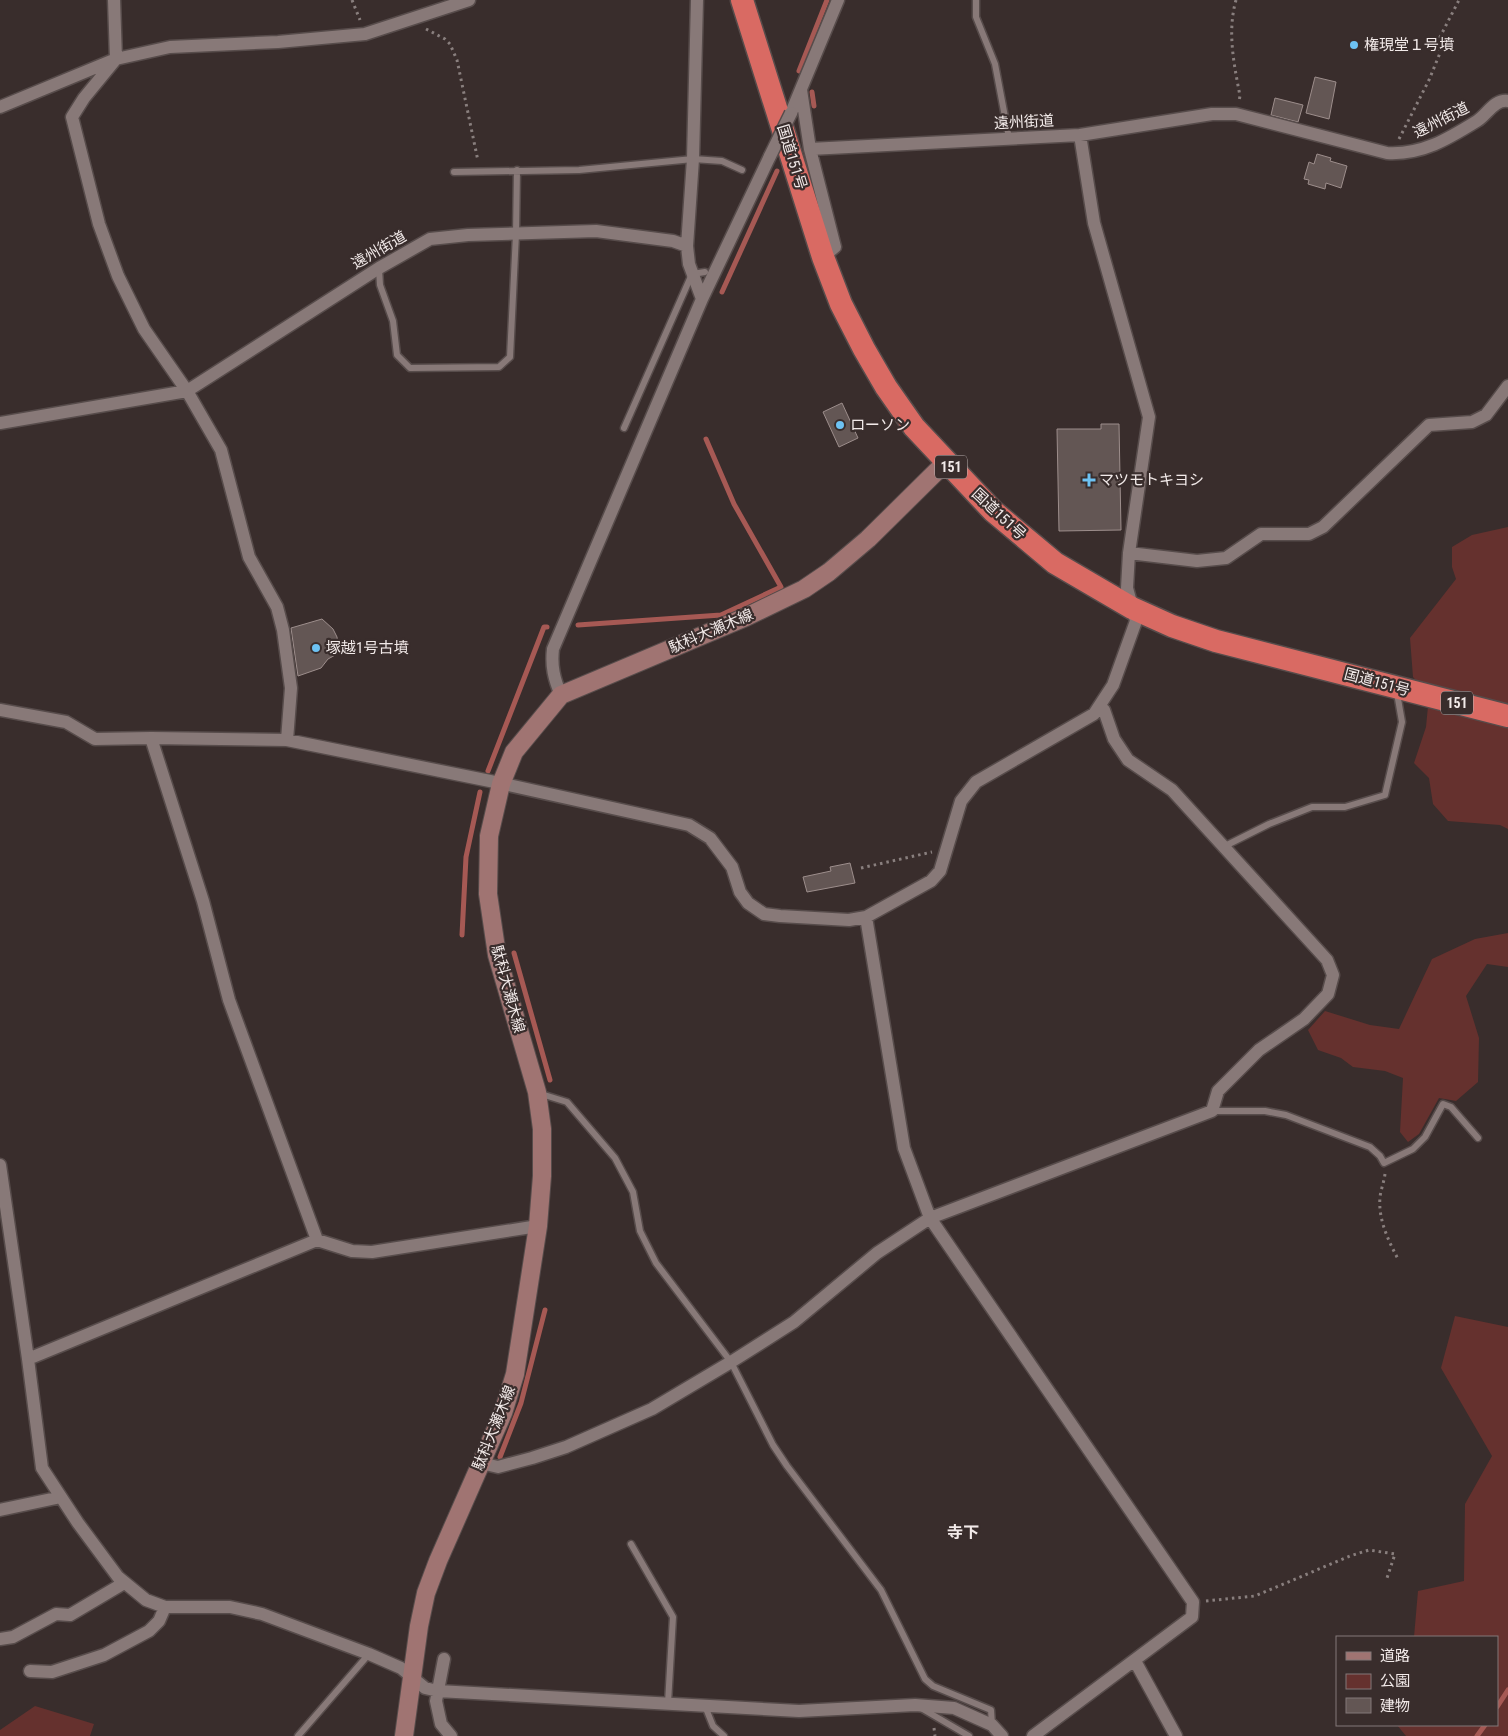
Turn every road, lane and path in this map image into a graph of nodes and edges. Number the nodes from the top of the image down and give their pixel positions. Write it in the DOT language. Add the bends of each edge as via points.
graph roads {
  1 [pos="114,0"];
  2 [pos="352,0"];
  3 [pos="469,0"];
  4 [pos="697,0"];
  5 [pos="742,0"];
  6 [pos="838,0"];
  7 [pos="976,0"];
  8 [pos="1236,0"];
  9 [pos="1459,0"];
  10 [pos="449,3"];
  11 [pos="420,27"];
  12 [pos="365,34"];
  13 [pos="116,59"];
  14 [pos="801,90"];
  15 [pos="1508,101"];
  16 [pos="0,106"];
  17 [pos="1236,114"];
  18 [pos="1080,135"];
  19 [pos="1009,138"];
  20 [pos="810,148"];
  21 [pos="1392,153"];
  22 [pos="693,159"];
  23 [pos="516,170"];
  24 [pos="742,170"];
  25 [pos="480,171"];
  26 [pos="454,172"];
  27 [pos="516,234"];
  28 [pos="687,246"];
  29 [pos="823,257"];
  30 [pos="379,268"];
  31 [pos="699,273"];
  32 [pos="702,299"];
  33 [pos="1508,386"];
  34 [pos="187,391"];
  35 [pos="0,424"];
  36 [pos="624,428"];
  37 [pos="946,462"];
  38 [pos="1129,553"];
  39 [pos="1132,608"];
  40 [pos="1401,688"];
  41 [pos="561,694"];
  42 [pos="1100,707"];
  43 [pos="0,710"];
  44 [pos="1508,716"];
  45 [pos="151,738"];
  46 [pos="287,740"];
  47 [pos="501,784"];
  48 [pos="1222,847"];
  49 [pos="947,849"];
  50 [pos="861,868"];
  51 [pos="866,917"];
  52 [pos="537,1092"];
  53 [pos="1212,1111"];
  54 [pos="1478,1138"];
  55 [pos="1384,1163"];
  56 [pos="0,1165"];
  57 [pos="930,1218"];
  58 [pos="538,1226"];
  59 [pos="317,1240"];
  60 [pos="1398,1258"];
  61 [pos="28,1359"];
  62 [pos="731,1362"];
  63 [pos="481,1463"];
  64 [pos="61,1497"];
  65 [pos="0,1510"];
  66 [pos="631,1544"];
  67 [pos="1387,1578"];
  68 [pos="124,1583"];
  69 [pos="1193,1602"];
  70 [pos="165,1607"];
  71 [pos="0,1639"];
  72 [pos="369,1654"];
  73 [pos="444,1659"];
  74 [pos="1135,1660"];
  75 [pos="30,1671"];
  76 [pos="412,1678"];
  77 [pos="438,1691"];
  78 [pos="668,1703"];
  79 [pos="915,1705"];
  80 [pos="705,1706"];
  81 [pos="992,1725"];
  82 [pos="298,1736"];
  83 [pos="404,1736"];
  84 [pos="451,1736"];
  85 [pos="724,1736"];
  86 [pos="969,1736"];
  87 [pos="1002,1736"];
  88 [pos="1033,1736"];
  89 [pos="1176,1736"];
  1 -- 13 [label="street"];
  2 -- 12 [label="path"];
  3 -- 10 [label="street"];
  4 -- 22 [label="street"];
  5 -- 29 [label="highway, 国道151号 / 151"];
  6 -- 14 [label="street"];
  7 -- 19 [label="lane" via="976,17 995,64"];
  8 -- 17 [label="path" via="1231,15 1231,38 1240,96"];
  9 -- 21 [label="path" via="1440,37 1440,53 1429,80"];
  10 -- 12 [label="street"];
  11 -- 25 [label="path" via="445,39 457,60"];
  12 -- 13 [label="street" via="170,47"];
  13 -- 16 [label="street"];
  13 -- 34 [label="street" via="72,116 76,138 99,224 118,276 144,328"];
  14 -- 20 [label="street"];
  14 -- 32 [label="street, bridge"];
  15 -- 21 [label="street, 遠州街道" via="1502,100 1479,120 1426,149"];
  17 -- 18 [label="street, 遠州街道" via="1212,114"];
  17 -- 21 [label="street, 遠州街道"];
  18 -- 19 [label="street, 遠州街道"];
  18 -- 38 [label="street" via="1094,223 1149,418"];
  19 -- 20 [label="street, 遠州街道"];
  20 -- 29 [label="street" via="836,247"];
  22 -- 23 [label="lane" via="579,170"];
  22 -- 24 [label="lane" via="722,161"];
  22 -- 28 [label="street"];
  23 -- 25 [label="lane"];
  23 -- 27 [label="lane"];
  25 -- 26 [label="lane"];
  27 -- 28 [label="street, 遠州街道" via="596,231"];
  27 -- 30 [label="street, 遠州街道" via="430,239"];
  27 -- 30 [label="lane" via="510,357 499,367 410,368 397,356 393,321 380,285"];
  28 -- 31 [label="street" via="688,264"];
  29 -- 37 [label="highway, 国道151号 / 151" via="841,304 886,387 914,427"];
  30 -- 34 [label="street, 遠州街道"];
  31 -- 32 [label="street"];
  31 -- 36 [label="lane"];
  32 -- 41 [label="street" via="553,649 554,678"];
  33 -- 38 [label="street" via="1486,415 1472,422 1429,425 1323,526 1308,534 1261,534 1226,558 1197,561"];
  34 -- 35 [label="street, 遠州街道"];
  34 -- 46 [label="street" via="221,450 249,557 277,607 291,688"];
  37 -- 39 [label="highway, 国道151号 / 151" via="993,510 1055,563"];
  37 -- 41 [label="main road, 駄科大瀬木線" via="868,539 804,589 746,617"];
  38 -- 39 [label="street" via="1127,588"];
  39 -- 40 [label="highway, 国道151号 / 151" via="1216,641"];
  39 -- 42 [label="street" via="1136,621 1113,685"];
  40 -- 44 [label="highway, 国道151号 / 151"];
  40 -- 48 [label="lane" via="1402,722 1385,796 1344,807 1312,807"];
  41 -- 47 [label="main road, 駄科大瀬木線" via="514,752"];
  42 -- 48 [label="street" via="1104,710 1114,740 1128,760 1172,790"];
  42 -- 49 [label="street" via="1094,714 976,782 961,801"];
  43 -- 45 [label="street" via="66,722 95,739"];
  45 -- 46 [label="street"];
  45 -- 59 [label="street" via="203,901 229,1000"];
  46 -- 47 [label="street"];
  47 -- 51 [label="street" via="689,825 710,838 732,867 740,892 748,903 764,914 849,920"];
  47 -- 52 [label="main road, 駄科大瀬木線" via="489,836 488,894 497,955"];
  48 -- 53 [label="street" via="1326,960 1333,975 1328,994 1304,1019 1259,1050 1218,1091"];
  49 -- 50 [label="path"];
  49 -- 51 [label="street" via="940,871 931,881"];
  51 -- 57 [label="street" via="904,1148"];
  52 -- 58 [label="main road, 駄科大瀬木線" via="542,1129"];
  52 -- 62 [label="lane" via="567,1102 615,1158 633,1192 640,1232 656,1264"];
  53 -- 55 [label="lane" via="1265,1111 1286,1115 1370,1147"];
  53 -- 57 [label="street"];
  54 -- 55 [label="lane" via="1450,1107 1442,1104 1414,1149"];
  55 -- 60 [label="path" via="1381,1215 1386,1236"];
  56 -- 61 [label="street"];
  57 -- 62 [label="street" via="877,1253 794,1322"];
  57 -- 69 [label="street"];
  58 -- 59 [label="street" via="372,1252 352,1251"];
  58 -- 63 [label="main road, 駄科大瀬木線" via="515,1374 503,1413"];
  59 -- 61 [label="street"];
  61 -- 64 [label="street" via="42,1468"];
  62 -- 63 [label="street" via="652,1409 566,1447 498,1467"];
  62 -- 81 [label="lane" via="778,1452 881,1590 925,1679 933,1686 991,1710"];
  63 -- 76 [label="main road, 駄科大瀬木線" via="426,1593"];
  64 -- 65 [label="street"];
  64 -- 68 [label="street"];
  66 -- 78 [label="lane" via="672,1617"];
  67 -- 69 [label="path" via="1395,1554 1370,1550 1255,1596"];
  68 -- 70 [label="street" via="146,1600"];
  68 -- 71 [label="street" via="70,1615 56,1614 13,1637"];
  69 -- 74 [label="street" via="1192,1617"];
  70 -- 72 [label="street" via="230,1607 262,1614"];
  70 -- 75 [label="street" via="159,1621 149,1631 104,1655 52,1672"];
  72 -- 76 [label="street" via="400,1668"];
  72 -- 82 [label="lane"];
  73 -- 77 [label="street"];
  74 -- 88 [label="street"];
  74 -- 89 [label="street"];
  76 -- 77 [label="street" via="425,1688"];
  76 -- 83 [label="main road, 駄科大瀬木線"];
  77 -- 78 [label="street"];
  77 -- 84 [label="street" via="436,1701 441,1724"];
  78 -- 80 [label="street"];
  79 -- 80 [label="street" via="799,1711"];
  79 -- 81 [label="street" via="954,1708"];
  79 -- 86 [label="lane"];
  80 -- 85 [label="lane" via="713,1726"];
  81 -- 87 [label="street"];
}
